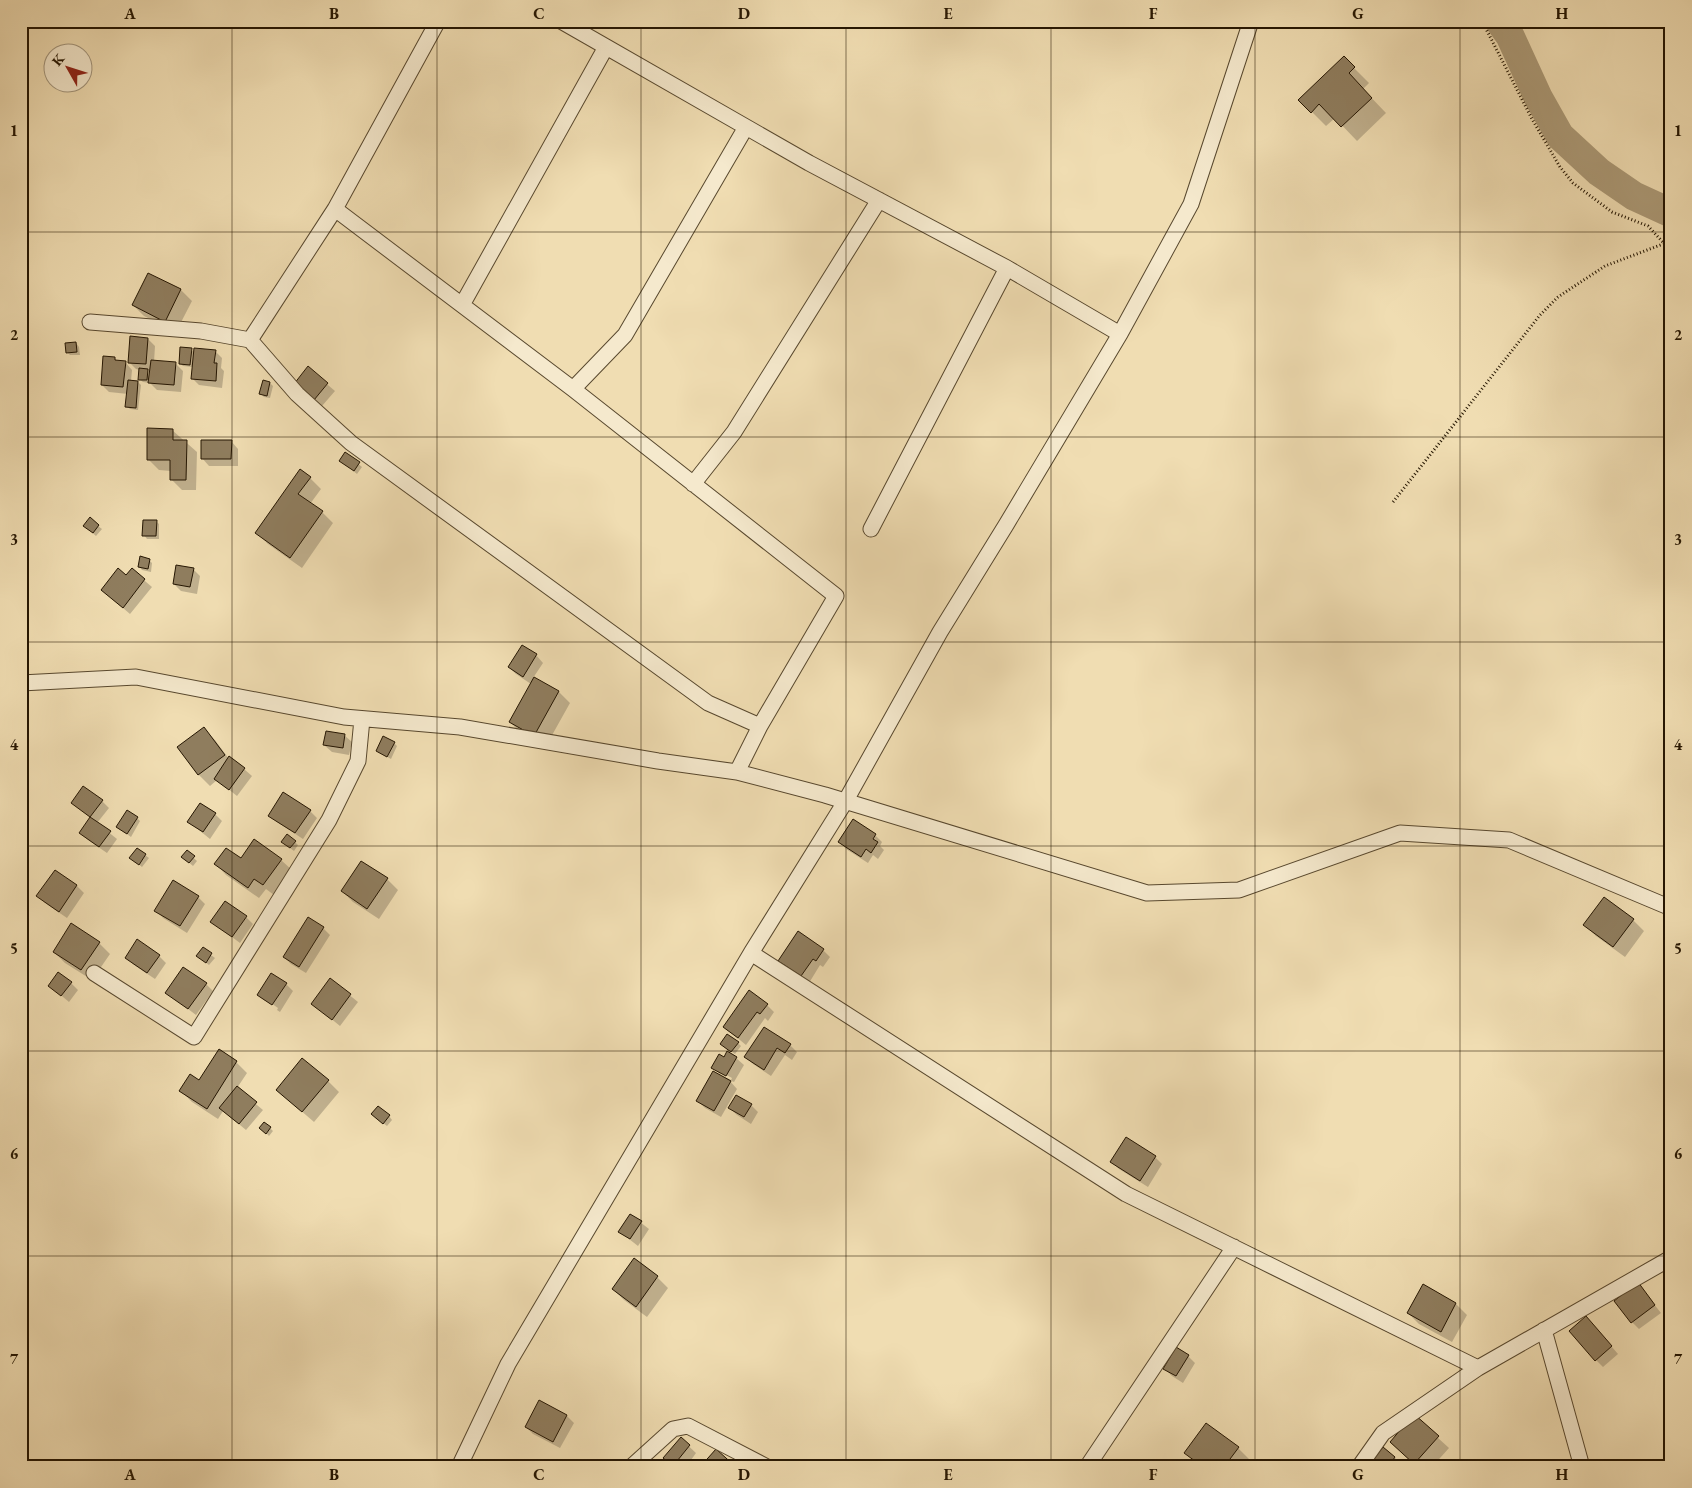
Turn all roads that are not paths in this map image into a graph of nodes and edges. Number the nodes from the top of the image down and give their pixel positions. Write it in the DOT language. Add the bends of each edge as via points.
graph roads {
  1 [pos="438,21"];
  2 [pos="561,21"];
  3 [pos="1251,21"];
  4 [pos="606,47"];
  5 [pos="746,127"];
  6 [pos="879,200"];
  7 [pos="335,208"];
  8 [pos="1007,268"];
  9 [pos="462,305"];
  10 [pos="90,322"];
  11 [pos="1113,330"];
  12 [pos="250,340"];
  13 [pos="573,389"];
  14 [pos="692,484"];
  15 [pos="871,530"];
  16 [pos="21,683"];
  17 [pos="362,718"];
  18 [pos="760,726"];
  19 [pos="737,772"];
  20 [pos="843,801"];
  21 [pos="1671,908"];
  22 [pos="751,953"];
  23 [pos="94,973"];
  24 [pos="1234,1247"];
  25 [pos="1671,1258"];
  26 [pos="1544,1330"];
  27 [pos="1478,1368"];
  28 [pos="459,1467"];
  29 [pos="631,1467"];
  30 [pos="767,1467"];
  31 [pos="1087,1467"];
  32 [pos="1359,1467"];
  33 [pos="1582,1467"];
  1 -- 7 [label="street"];
  2 -- 4 [label="street"];
  3 -- 11 [label="street" via="1191,204"];
  4 -- 5 [label="street"];
  4 -- 9 [label="street"];
  5 -- 6 [label="street"];
  5 -- 13 [label="street" via="625,335"];
  6 -- 8 [label="street"];
  6 -- 14 [label="street" via="734,432"];
  7 -- 9 [label="street"];
  7 -- 12 [label="street"];
  8 -- 11 [label="street"];
  8 -- 15 [label="street"];
  9 -- 13 [label="street"];
  10 -- 12 [label="street" via="201,330"];
  11 -- 20 [label="street"];
  12 -- 18 [label="street" via="297,394 351,443 708,703"];
  13 -- 14 [label="street"];
  14 -- 18 [label="street" via="836,596"];
  16 -- 17 [label="street" via="136,677"];
  17 -- 19 [label="street" via="460,727"];
  17 -- 23 [label="street" via="358,761 330,820 194,1037"];
  18 -- 19 [label="street"];
  19 -- 20 [label="street"];
  20 -- 21 [label="street" via="1147,894 1239,890 1400,833 1509,840"];
  20 -- 22 [label="street"];
  22 -- 24 [label="street" via="1126,1194"];
  22 -- 28 [label="street" via="508,1364"];
  24 -- 27 [label="street"];
  24 -- 31 [label="street"];
  25 -- 26 [label="street"];
  26 -- 27 [label="street"];
  26 -- 33 [label="street"];
  27 -- 32 [label="street" via="1383,1433"];
  29 -- 30 [label="street" via="673,1429 688,1426"];
}
